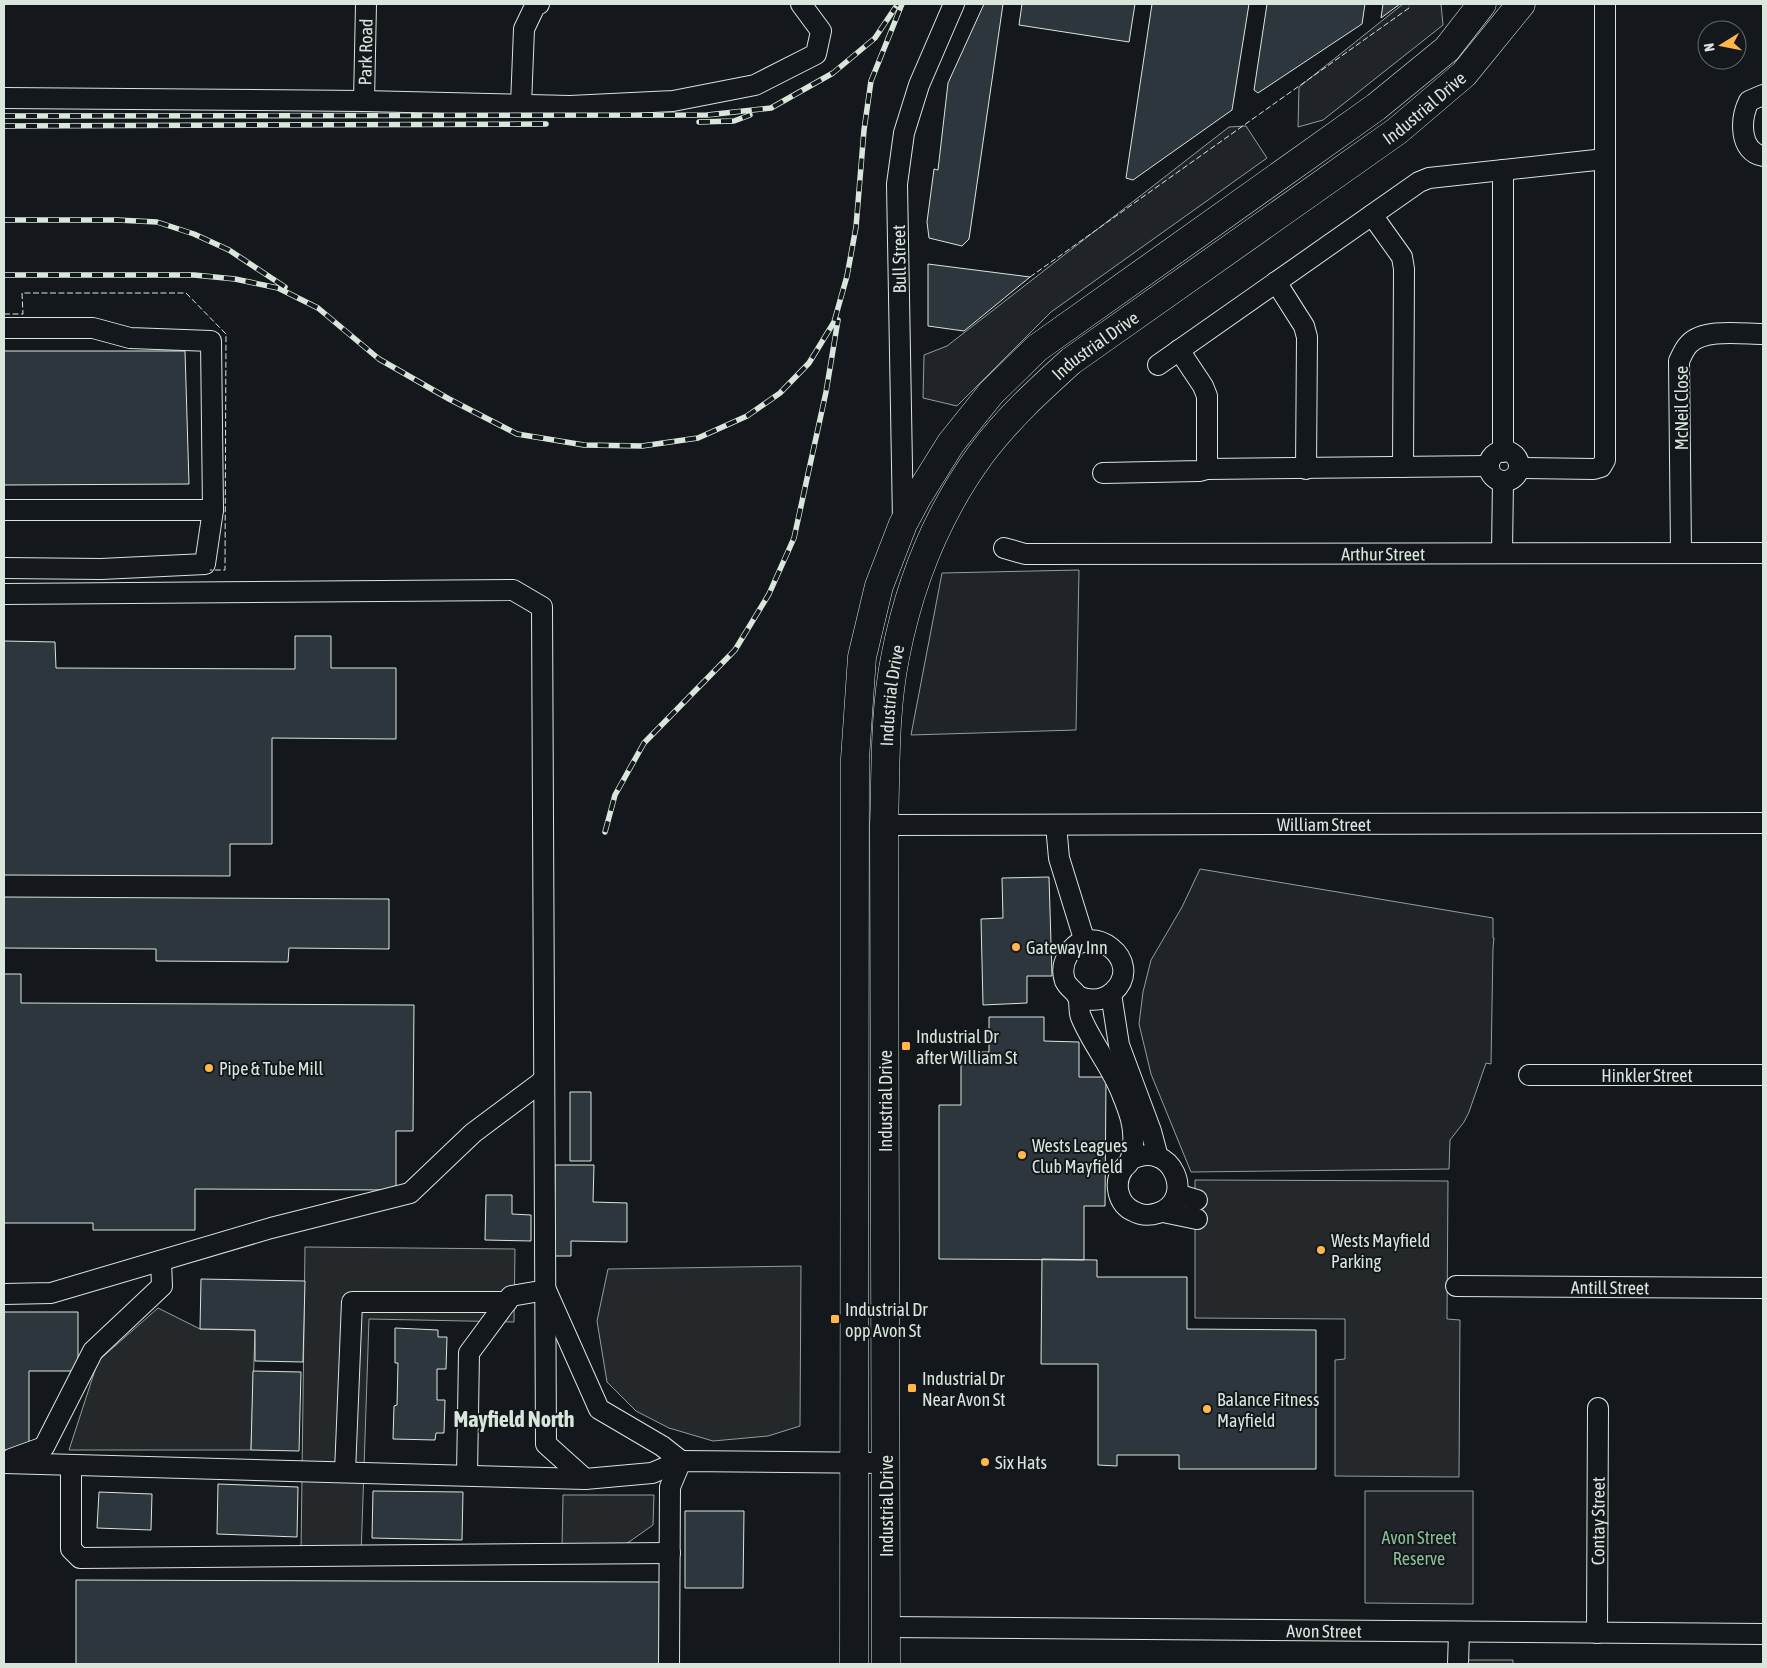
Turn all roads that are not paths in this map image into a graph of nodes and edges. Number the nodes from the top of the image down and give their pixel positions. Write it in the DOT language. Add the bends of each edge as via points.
graph roads {
  1 [pos="366,4"];
  2 [pos="538,4"];
  3 [pos="801,4"];
  4 [pos="954,4"];
  5 [pos="1482,4"];
  6 [pos="1521,4"];
  7 [pos="1605,4"];
  8 [pos="1763,95"];
  9 [pos="4,98"];
  10 [pos="364,101"];
  11 [pos="521,105"];
  12 [pos="1763,156"];
  13 [pos="1605,159"];
  14 [pos="1503,170"];
  15 [pos="1372,215"];
  16 [pos="1276,282"];
  17 [pos="4,328"];
  18 [pos="1763,334"];
  19 [pos="1179,350"];
  20 [pos="1158,365"];
  21 [pos="1503,452"];
  22 [pos="1489,466"];
  23 [pos="1403,467"];
  24 [pos="1306,468"];
  25 [pos="1519,468"];
  26 [pos="1207,469"];
  27 [pos="1103,473"];
  28 [pos="1503,481"];
  29 [pos="4,510"];
  30 [pos="213,510"];
  31 [pos="904,524"];
  32 [pos="1004,548"];
  33 [pos="1502,552"];
  34 [pos="1681,552"];
  35 [pos="1763,553"];
  36 [pos="4,568"];
  37 [pos="4,594"];
  38 [pos="860,691"];
  39 [pos="891,692"];
  40 [pos="1763,823"];
  41 [pos="884,825"];
  42 [pos="1056,825"];
  43 [pos="1085,942"];
  44 [pos="1111,994"];
  45 [pos="1078,996"];
  46 [pos="1529,1075"];
  47 [pos="1763,1075"];
  48 [pos="544,1080"];
  49 [pos="1158,1157"];
  50 [pos="1130,1160"];
  51 [pos="1177,1194"];
  52 [pos="1163,1212"];
  53 [pos="161,1261"];
  54 [pos="1456,1286"];
  55 [pos="1763,1288"];
  56 [pos="546,1290"];
  57 [pos="4,1294"];
  58 [pos="507,1302"];
  59 [pos="1598,1408"];
  60 [pos="681,1461"];
  61 [pos="4,1462"];
  62 [pos="854,1463"];
  63 [pos="886,1463"];
  64 [pos="71,1465"];
  65 [pos="345,1472"];
  66 [pos="467,1476"];
  67 [pos="585,1479"];
  68 [pos="670,1552"];
  69 [pos="886,1627"];
  70 [pos="1459,1632"];
  71 [pos="1597,1633"];
  72 [pos="1763,1634"];
  73 [pos="669,1664"];
  74 [pos="854,1664"];
  75 [pos="886,1664"];
  76 [pos="1458,1664"];
  1 -- 10 [label="street, Park Road"];
  2 -- 11 [label="street" via="524,29"];
  3 -- 11 [label="street" via="821,31 816,54 755,85 673,101"];
  4 -- 31 [label="street, Bull Street" via="919,85 904,133 898,184"];
  5 -- 31 [label="highway, Industrial Drive" via="1447,49 1376,107 1037,348 991,393 951,443"];
  6 -- 39 [label="highway, Industrial Drive" via="1464,74 1397,131 1071,361 1024,403 981,454 932,537 909,597 894,660"];
  7 -- 13 [label="street"];
  8 -- 12 [label="street" via="1750,101 1744,114 1747,147 1756,155"];
  9 -- 10 [label="street"];
  10 -- 11 [label="street"];
  13 -- 14 [label="street"];
  13 -- 25 [label="street" via="1605,460 1601,467 1594,469"];
  14 -- 15 [label="street" via="1429,178"];
  14 -- 21 [label="street"];
  15 -- 16 [label="street"];
  15 -- 23 [label="street" via="1402,257 1404,269"];
  16 -- 19 [label="street"];
  16 -- 24 [label="street" via="1304,326 1307,337"];
  17 -- 30 [label="street" via="92,328 130,338 211,341"];
  18 -- 34 [label="street, McNeil Close" via="1709,334 1690,342 1679,361"];
  19 -- 20 [label="street"];
  19 -- 26 [label="street" via="1207,396"];
  21 -- 22 [label="street" via="1495,455"];
  21 -- 25 [label="street" via="1515,456"];
  22 -- 23 [label="street"];
  22 -- 28 [label="street" via="1494,478"];
  23 -- 24 [label="street"];
  24 -- 26 [label="street"];
  25 -- 28 [label="street" via="1515,477"];
  26 -- 27 [label="street"];
  28 -- 33 [label="street"];
  29 -- 30 [label="street"];
  30 -- 36 [label="street" via="205,564 101,569"];
  31 -- 38 [label="highway, Industrial Drive" via="880,586 862,657"];
  32 -- 33 [label="street, Arthur Street" via="1025,554"];
  33 -- 34 [label="street, Arthur Street"];
  34 -- 35 [label="street, Arthur Street"];
  37 -- 48 [label="street" via="513,590 542,607"];
  38 -- 39 [label="street"];
  38 -- 62 [label="highway, Industrial Drive" via="856,759"];
  39 -- 41 [label="highway, Industrial Drive"];
  40 -- 42 [label="street, William Street"];
  41 -- 42 [label="street, William Street"];
  41 -- 63 [label="highway, Industrial Drive"];
  42 -- 43 [label="street" via="1059,858"];
  43 -- 44 [label="street" via="1101,942 1120,957 1121,981"];
  43 -- 45 [label="street" via="1069,952 1064,963 1066,982"];
  44 -- 45 [label="street" via="1095,1000"];
  44 -- 49 [label="street" via="1119,1045"];
  45 -- 50 [label="street" via="1080,1015 1121,1092 1132,1122"];
  46 -- 47 [label="street, Hinkler Street"];
  48 -- 53 [label="street" via="473,1133 410,1193 271,1228"];
  48 -- 56 [label="street"];
  49 -- 50 [label="street" via="1144,1155"];
  49 -- 51 [label="street" via="1168,1162 1175,1172"];
  50 -- 52 [label="street" via="1118,1180 1122,1202 1141,1215"];
  51 -- 52 [label="street"];
  51 -- 52 [label="street" via="1197,1209"];
  53 -- 57 [label="street" via="51,1293"];
  53 -- 61 [label="street" via="162,1286 94,1351 44,1447"];
  54 -- 55 [label="street, Antill Street"];
  56 -- 58 [label="street" via="511,1296"];
  56 -- 60 [label="street" via="599,1409"];
  56 -- 67 [label="street" via="546,1444"];
  58 -- 65 [label="street" via="352,1302"];
  58 -- 66 [label="street" via="469,1353"];
  59 -- 71 [label="street, Contay Street"];
  60 -- 62 [label="street"];
  60 -- 67 [label="street" via="652,1473"];
  60 -- 68 [label="street" via="670,1487"];
  61 -- 64 [label="street"];
  62 -- 63 [label="street"];
  62 -- 74 [label="highway, Industrial Drive"];
  63 -- 69 [label="highway, Industrial Drive"];
  64 -- 65 [label="street"];
  64 -- 68 [label="street" via="71,1549 80,1558"];
  65 -- 66 [label="street"];
  66 -- 67 [label="street"];
  68 -- 73 [label="street"];
  69 -- 70 [label="street, Avon Street"];
  69 -- 75 [label="highway, Industrial Drive"];
  70 -- 71 [label="street, Avon Street"];
  70 -- 76 [label="street"];
  71 -- 72 [label="street, Avon Street"];
}
